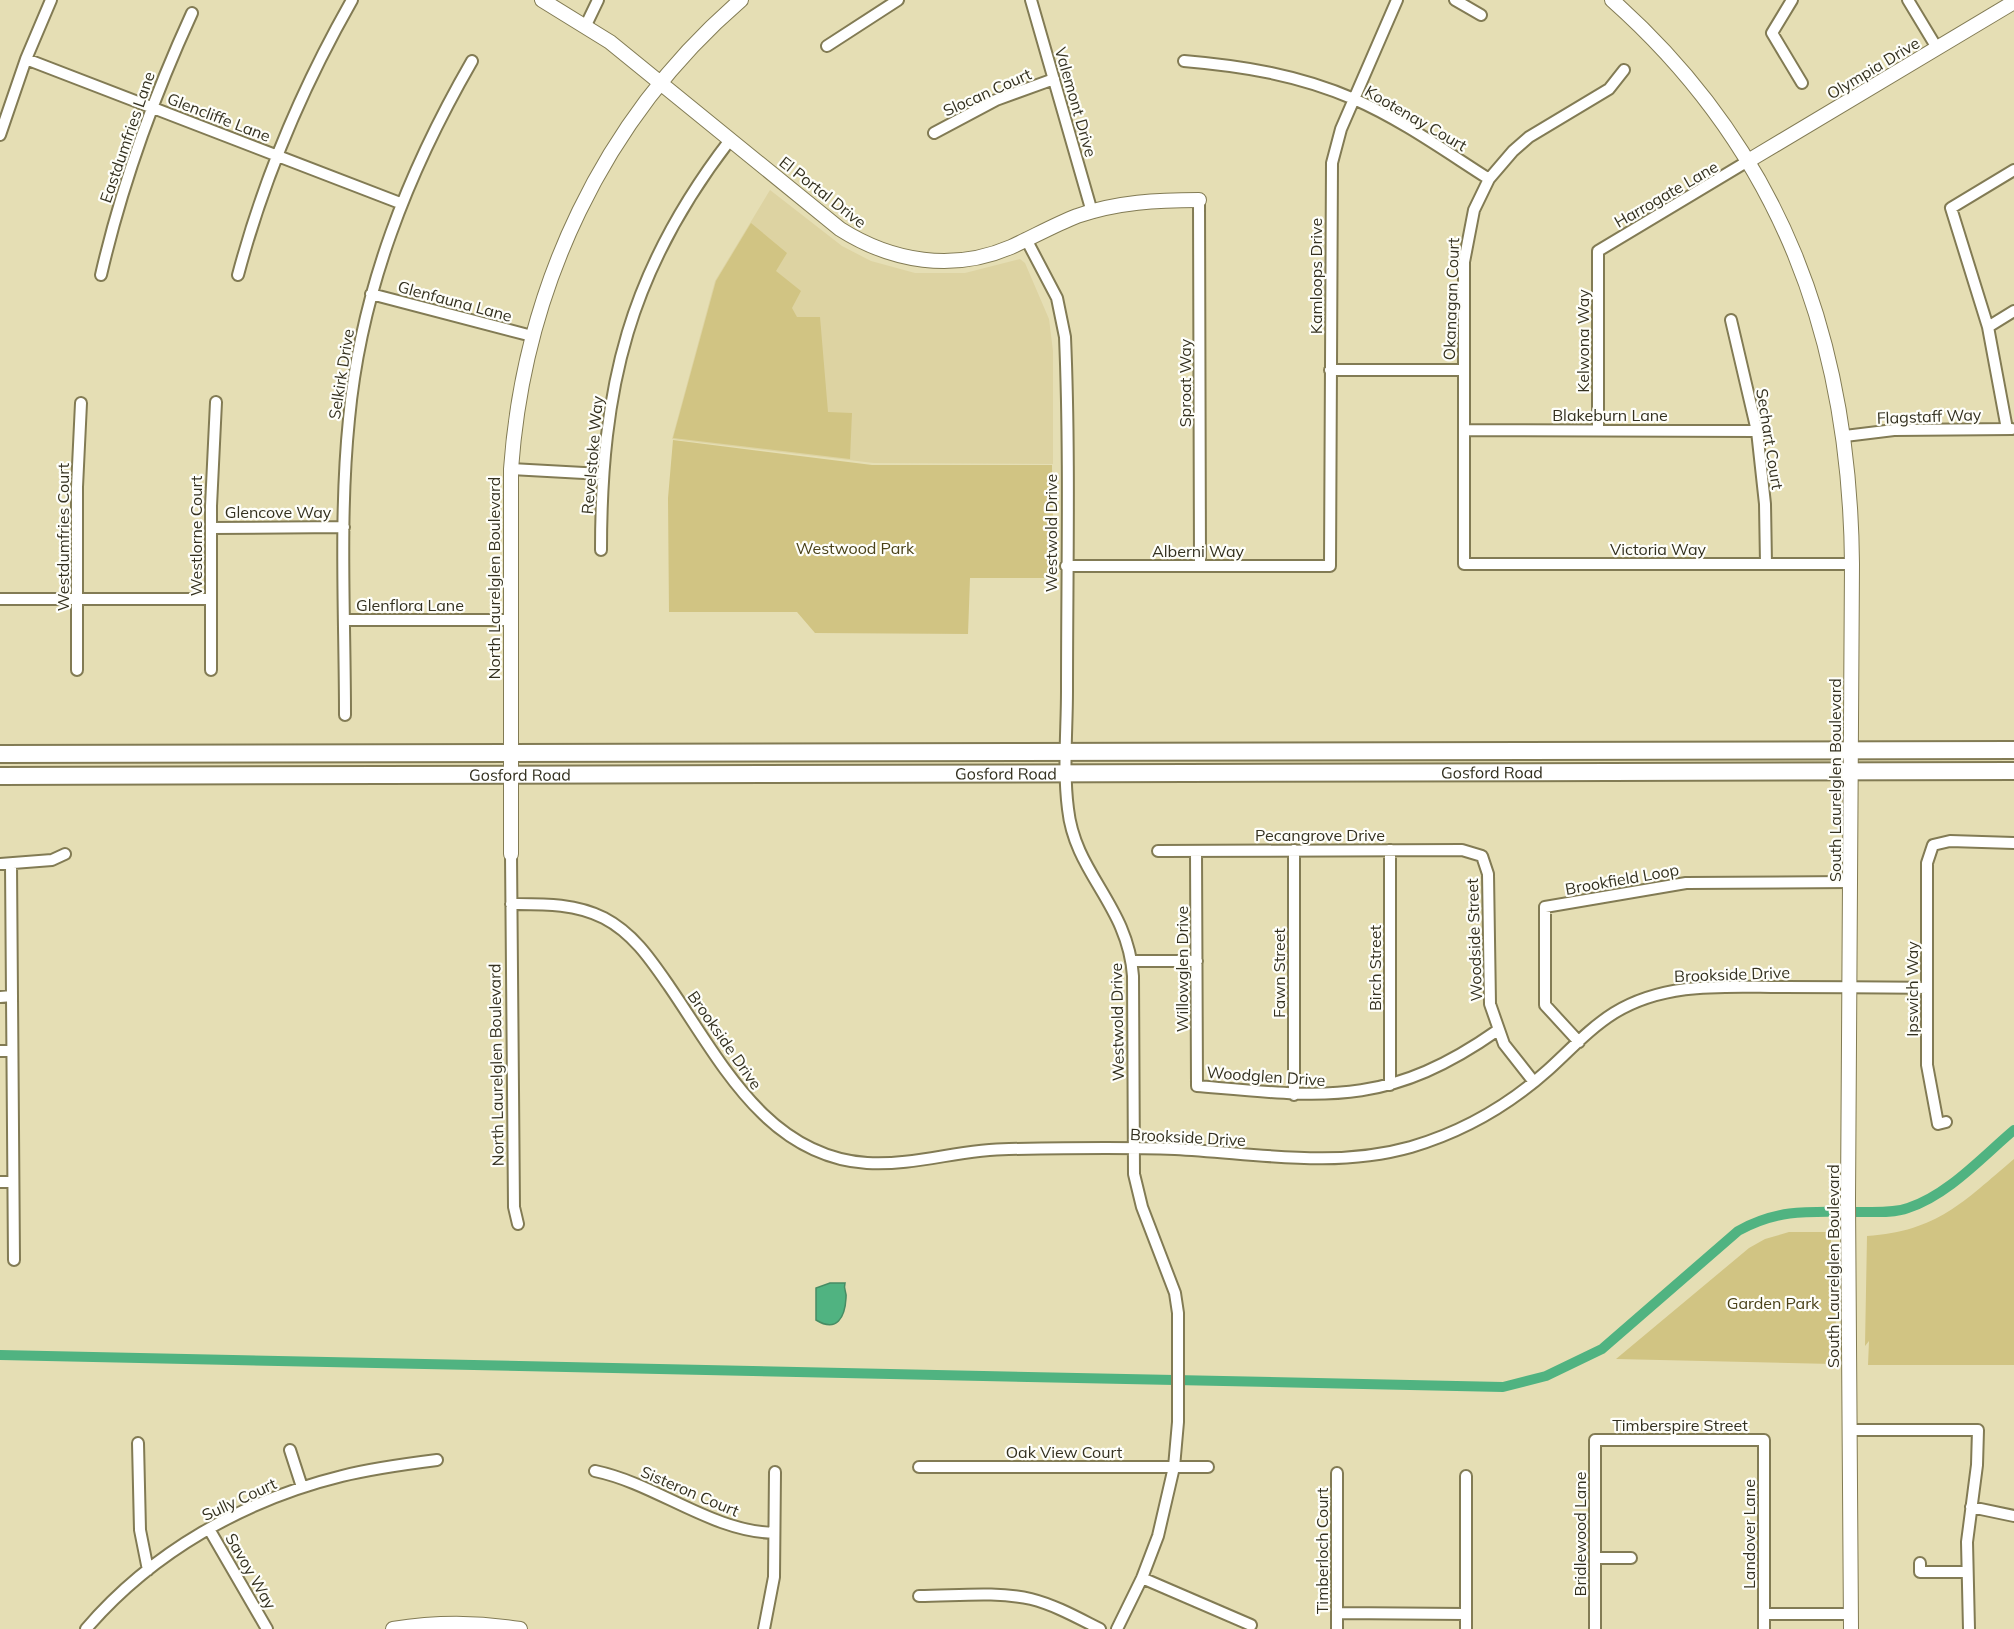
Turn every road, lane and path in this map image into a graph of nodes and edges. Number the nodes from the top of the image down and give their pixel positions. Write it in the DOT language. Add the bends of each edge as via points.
graph roads {
  1 [pos="51,0"];
  2 [pos="352,0"];
  3 [pos="542,0"];
  4 [pos="598,0"];
  5 [pos="741,0"];
  6 [pos="898,0"];
  7 [pos="1031,0"];
  8 [pos="1397,0"];
  9 [pos="1455,0"];
  10 [pos="1612,0"];
  11 [pos="1792,0"];
  12 [pos="1908,0"];
  13 [pos="2014,2"];
  14 [pos="192,13"];
  15 [pos="1481,15"];
  16 [pos="586,25"];
  17 [pos="827,46"];
  18 [pos="1937,48"];
  19 [pos="26,59"];
  20 [pos="472,61"];
  21 [pos="1184,61"];
  22 [pos="1624,70"];
  23 [pos="1054,79"];
  24 [pos="660,83"];
  25 [pos="1802,83"];
  26 [pos="1354,99"];
  27 [pos="151,107"];
  28 [pos="2,121"];
  29 [pos="934,134"];
  30 [pos="0,135"];
  31 [pos="730,140"];
  32 [pos="276,155"];
  33 [pos="1748,161"];
  34 [pos="2014,170"];
  35 [pos="1489,179"];
  36 [pos="1199,200"];
  37 [pos="400,203"];
  38 [pos="1092,212"];
  39 [pos="1026,239"];
  40 [pos="1598,251"];
  41 [pos="101,275"];
  42 [pos="238,275"];
  43 [pos="371,294"];
  44 [pos="2014,311"];
  45 [pos="1731,320"];
  46 [pos="1989,327"];
  47 [pos="532,336"];
  48 [pos="1330,370"];
  49 [pos="1464,370"];
  50 [pos="216,402"];
  51 [pos="81,403"];
  52 [pos="2011,429"];
  53 [pos="1464,430"];
  54 [pos="1598,430"];
  55 [pos="1757,431"];
  56 [pos="1845,436"];
  57 [pos="511,469"];
  58 [pos="602,474"];
  59 [pos="344,527"];
  60 [pos="211,528"];
  61 [pos="601,550"];
  62 [pos="1464,564"];
  63 [pos="1766,564"];
  64 [pos="1852,564"];
  65 [pos="1200,566"];
  66 [pos="1330,566"];
  67 [pos="1066,567"];
  68 [pos="0,599"];
  69 [pos="77,599"];
  70 [pos="211,599"];
  71 [pos="345,620"];
  72 [pos="511,620"];
  73 [pos="77,670"];
  74 [pos="211,670"];
  75 [pos="345,715"];
  76 [pos="1851,750"];
  77 [pos="2014,750"];
  78 [pos="510,752"];
  79 [pos="1066,752"];
  80 [pos="0,754"];
  81 [pos="1851,771"];
  82 [pos="2014,771"];
  83 [pos="1066,773"];
  84 [pos="511,774"];
  85 [pos="0,776"];
  86 [pos="2014,843"];
  87 [pos="1294,850"];
  88 [pos="1390,850"];
  89 [pos="1158,851"];
  90 [pos="1196,851"];
  91 [pos="65,854"];
  92 [pos="511,854"];
  93 [pos="1482,856"];
  94 [pos="6,864"];
  95 [pos="1851,882"];
  96 [pos="511,904"];
  97 [pos="1132,961"];
  98 [pos="1197,961"];
  99 [pos="1851,987"];
  100 [pos="1927,988"];
  101 [pos="0,996"];
  102 [pos="12,996"];
  103 [pos="1498,1030"];
  104 [pos="1579,1042"];
  105 [pos="0,1051"];
  106 [pos="12,1051"];
  107 [pos="1534,1082"];
  108 [pos="1390,1085"];
  109 [pos="1197,1086"];
  110 [pos="1294,1095"];
  111 [pos="1946,1122"];
  112 [pos="1133,1148"];
  113 [pos="0,1182"];
  114 [pos="13,1182"];
  115 [pos="518,1224"];
  116 [pos="14,1260"];
  117 [pos="1851,1430"];
  118 [pos="1595,1440"];
  119 [pos="1764,1440"];
  120 [pos="138,1443"];
  121 [pos="290,1450"];
  122 [pos="437,1460"];
  123 [pos="919,1467"];
  124 [pos="1174,1467"];
  125 [pos="1208,1467"];
  126 [pos="595,1471"];
  127 [pos="775,1472"];
  128 [pos="1338,1473"];
  129 [pos="1466,1476"];
  130 [pos="302,1487"];
  131 [pos="1971,1507"];
  132 [pos="2014,1516"];
  133 [pos="209,1528"];
  134 [pos="774,1533"];
  135 [pos="1595,1558"];
  136 [pos="1631,1558"];
  137 [pos="1920,1563"];
  138 [pos="148,1570"];
  139 [pos="1965,1572"];
  140 [pos="1142,1578"];
  141 [pos="919,1596"];
  142 [pos="1337,1613"];
  143 [pos="1466,1614"];
  144 [pos="1764,1614"];
  145 [pos="1850,1614"];
  146 [pos="1251,1625"];
  147 [pos="86,1629"];
  148 [pos="267,1629"];
  149 [pos="393,1629"];
  150 [pos="520,1629"];
  151 [pos="764,1629"];
  152 [pos="1100,1629"];
  153 [pos="1117,1629"];
  154 [pos="1337,1629"];
  155 [pos="1466,1629"];
  156 [pos="1595,1629"];
  157 [pos="1764,1629"];
  158 [pos="1851,1629"];
  159 [pos="1969,1629"];
  1 -- 19 [label="street"];
  2 -- 32 [label="street" via="309,78"];
  3 -- 16 [label="street, El Portal Drive"];
  4 -- 16 [label="street"];
  5 -- 24 [label="street, North Laurelglen Boulevard"];
  6 -- 17 [label="street"];
  7 -- 23 [label="street, Valemont Drive"];
  8 -- 26 [label="street, Kamloops Drive"];
  9 -- 15 [label="street"];
  10 -- 33 [label="street, South Laurelglen Boulevard" via="1680,67"];
  11 -- 25 [label="street" via="1772,33"];
  12 -- 18 [label="street"];
  13 -- 18 [label="street, Olympia Drive"];
  14 -- 27 [label="street, Eastdumfries Lane"];
  16 -- 24 [label="street, El Portal Drive"];
  18 -- 33 [label="street, Olympia Drive"];
  19 -- 27 [label="street, Glencliffe Lane"];
  19 -- 28 [label="street"];
  20 -- 37 [label="street, Selkirk Drive" via="423,150"];
  21 -- 26 [label="street, Kootenay Court" via="1265,71"];
  22 -- 35 [label="street, Okanagan Court" via="1610,89 1529,137"];
  23 -- 29 [label="street, Slocan Court" via="996,100"];
  23 -- 38 [label="street, Valemont Drive"];
  24 -- 31 [label="street, El Portal Drive"];
  24 -- 47 [label="street, North Laurelglen Boulevard" via="615,145 576,216"];
  26 -- 35 [label="street, Kootenay Court" via="1410,128"];
  26 -- 48 [label="street, Kamloops Drive" via="1332,163"];
  27 -- 32 [label="street, Glencliffe Lane"];
  27 -- 41 [label="street, Eastdumfries Lane" via="120,198"];
  28 -- 30 [label="street"];
  31 -- 39 [label="street, El Portal Drive" via="840,229 891,255 955,261 990,255"];
  31 -- 58 [label="street, Revelstoke Way" via="694,189 639,297 616,374"];
  32 -- 37 [label="street, Glencliffe Lane"];
  32 -- 42 [label="street"];
  33 -- 40 [label="street, Harrogate Lane"];
  33 -- 56 [label="street, South Laurelglen Boulevard" via="1784,229 1812,300"];
  34 -- 46 [label="street" via="1951,208"];
  35 -- 49 [label="street, Okanagan Court" via="1474,210 1465,246"];
  36 -- 38 [label="street, El Portal Drive" via="1144,201"];
  36 -- 65 [label="street, Sproat Way"];
  37 -- 43 [label="street, Selkirk Drive"];
  38 -- 39 [label="street, El Portal Drive"];
  39 -- 67 [label="street, Westwold Drive" via="1057,298 1065,337"];
  40 -- 54 [label="street, Kelwona Way"];
  43 -- 47 [label="street, Glenfauna Lane"];
  43 -- 59 [label="street, Selkirk Drive" via="354,375"];
  44 -- 46 [label="street"];
  45 -- 55 [label="street, Sechart Court"];
  46 -- 52 [label="street"];
  47 -- 57 [label="street, North Laurelglen Boulevard" via="517,411"];
  48 -- 49 [label="street"];
  48 -- 66 [label="street, Kamloops Drive"];
  49 -- 53 [label="street, Okanagan Court"];
  50 -- 60 [label="street, Westlorne Court"];
  51 -- 69 [label="street, Westdumfries Court"];
  52 -- 56 [label="street, Flagstaff Way" via="1894,430"];
  53 -- 54 [label="street, Blakeburn Lane"];
  53 -- 62 [label="street, Okanagan Court"];
  54 -- 55 [label="street, Blakeburn Lane"];
  55 -- 63 [label="street, Sechart Court" via="1765,504"];
  56 -- 64 [label="street, South Laurelglen Boulevard"];
  57 -- 58 [label="street"];
  57 -- 72 [label="street, North Laurelglen Boulevard"];
  58 -- 61 [label="street, Revelstoke Way"];
  59 -- 60 [label="street, Glencove Way"];
  59 -- 71 [label="street, Selkirk Drive"];
  60 -- 70 [label="street, Westlorne Court"];
  62 -- 63 [label="street, Victoria Way"];
  63 -- 64 [label="street, Victoria Way"];
  64 -- 76 [label="street, South Laurelglen Boulevard"];
  65 -- 66 [label="street, Alberni Way"];
  65 -- 67 [label="street, Alberni Way"];
  67 -- 79 [label="street, Westwold Drive"];
  68 -- 69 [label="street"];
  69 -- 70 [label="street"];
  69 -- 73 [label="street, Westdumfries Court"];
  70 -- 74 [label="street, Westlorne Court"];
  71 -- 72 [label="street, Glenflora Lane"];
  71 -- 75 [label="street, Selkirk Drive"];
  72 -- 78 [label="street, North Laurelglen Boulevard"];
  76 -- 77 [label="main road, Gosford Road"];
  76 -- 79 [label="main road, Gosford Road"];
  76 -- 81 [label="street, South Laurelglen Boulevard"];
  78 -- 79 [label="main road, Gosford Road"];
  78 -- 80 [label="main road, Gosford Road"];
  78 -- 84 [label="street, North Laurelglen Boulevard"];
  79 -- 83 [label="street, Westwold Drive"];
  81 -- 82 [label="main road, Gosford Road"];
  81 -- 83 [label="main road, Gosford Road"];
  81 -- 95 [label="street, South Laurelglen Boulevard"];
  83 -- 84 [label="main road, Gosford Road"];
  83 -- 97 [label="street, Westwold Drive" via="1067,806 1075,842 1118,915"];
  84 -- 85 [label="main road, Gosford Road"];
  84 -- 92 [label="street, North Laurelglen Boulevard"];
  86 -- 100 [label="street, Ipswich Way" via="1950,841 1933,845 1927,863"];
  87 -- 88 [label="street, Pecangrove Drive"];
  87 -- 90 [label="street, Pecangrove Drive"];
  87 -- 110 [label="street, Fawn Street"];
  88 -- 93 [label="street, Pecangrove Drive" via="1462,850"];
  88 -- 108 [label="street, Birch Street"];
  89 -- 90 [label="street, Pecangrove Drive"];
  90 -- 98 [label="street, Willowglen Drive"];
  91 -- 94 [label="street" via="52,860"];
  92 -- 96 [label="street, North Laurelglen Boulevard"];
  93 -- 103 [label="street, Woodside Street" via="1488,874 1488,988"];
  94 -- 102 [label="street"];
  95 -- 99 [label="street, South Laurelglen Boulevard"];
  95 -- 104 [label="street, Brookfield Loop" via="1686,883 1545,907 1545,1005"];
  96 -- 112 [label="street, Brookside Drive" via="589,911 622,929 648,956 756,1110 786,1135 821,1152 883,1163 1002,1149"];
  96 -- 115 [label="street, North Laurelglen Boulevard" via="514,1207"];
  97 -- 98 [label="street"];
  97 -- 112 [label="street, Westwold Drive"];
  98 -- 109 [label="street, Willowglen Drive"];
  99 -- 100 [label="street, Brookside Drive"];
  99 -- 104 [label="street, Brookside Drive" via="1673,990 1614,1013"];
  99 -- 117 [label="street, South Laurelglen Boulevard"];
  100 -- 111 [label="street, Ipswich Way" via="1930,1092 1938,1124"];
  101 -- 102 [label="street"];
  102 -- 106 [label="street"];
  103 -- 107 [label="street, Woodside Street" via="1514,1059"];
  103 -- 108 [label="street, Woodglen Drive" via="1435,1069"];
  104 -- 107 [label="street, Brookside Drive"];
  105 -- 106 [label="street"];
  106 -- 114 [label="street"];
  107 -- 112 [label="street, Brookside Drive" via="1468,1124 1413,1146 1383,1153 1299,1160"];
  108 -- 110 [label="street, Woodglen Drive" via="1347,1094"];
  109 -- 110 [label="street, Woodglen Drive"];
  112 -- 124 [label="street, Westwold Drive" via="1137,1192 1175,1293 1178,1313"];
  113 -- 114 [label="street"];
  114 -- 116 [label="street"];
  117 -- 131 [label="street" via="1978,1430"];
  117 -- 145 [label="street, South Laurelglen Boulevard"];
  118 -- 119 [label="street, Timberspire Street"];
  118 -- 135 [label="street, Bridlewood Lane"];
  119 -- 144 [label="street, Landover Lane"];
  120 -- 138 [label="street" via="140,1530"];
  121 -- 130 [label="street"];
  122 -- 130 [label="street, Sully Court" via="343,1475"];
  123 -- 124 [label="street, Oak View Court"];
  124 -- 125 [label="street, Oak View Court"];
  124 -- 140 [label="street, Westwold Drive" via="1158,1536"];
  126 -- 134 [label="street, Sisteron Court" via="625,1479 732,1526"];
  127 -- 134 [label="street"];
  128 -- 142 [label="street, Timberloch Court"];
  129 -- 143 [label="street"];
  130 -- 133 [label="street, Sully Court"];
  131 -- 132 [label="street"];
  131 -- 139 [label="street"];
  133 -- 138 [label="street, Sully Court"];
  133 -- 148 [label="street, Savoy Way"];
  134 -- 151 [label="street" via="773,1587"];
  135 -- 136 [label="street"];
  135 -- 156 [label="street, Bridlewood Lane"];
  137 -- 139 [label="street" via="1920,1572"];
  138 -- 147 [label="street, Sully Court"];
  139 -- 159 [label="street"];
  140 -- 146 [label="street"];
  140 -- 153 [label="street, Westwold Drive"];
  141 -- 152 [label="street" via="1031,1599"];
  142 -- 143 [label="street"];
  142 -- 154 [label="street, Timberloch Court"];
  143 -- 155 [label="street"];
  144 -- 145 [label="street"];
  144 -- 157 [label="street, Landover Lane"];
  145 -- 158 [label="street, South Laurelglen Boulevard"];
  149 -- 150 [label="street" via="441,1623"];
}
